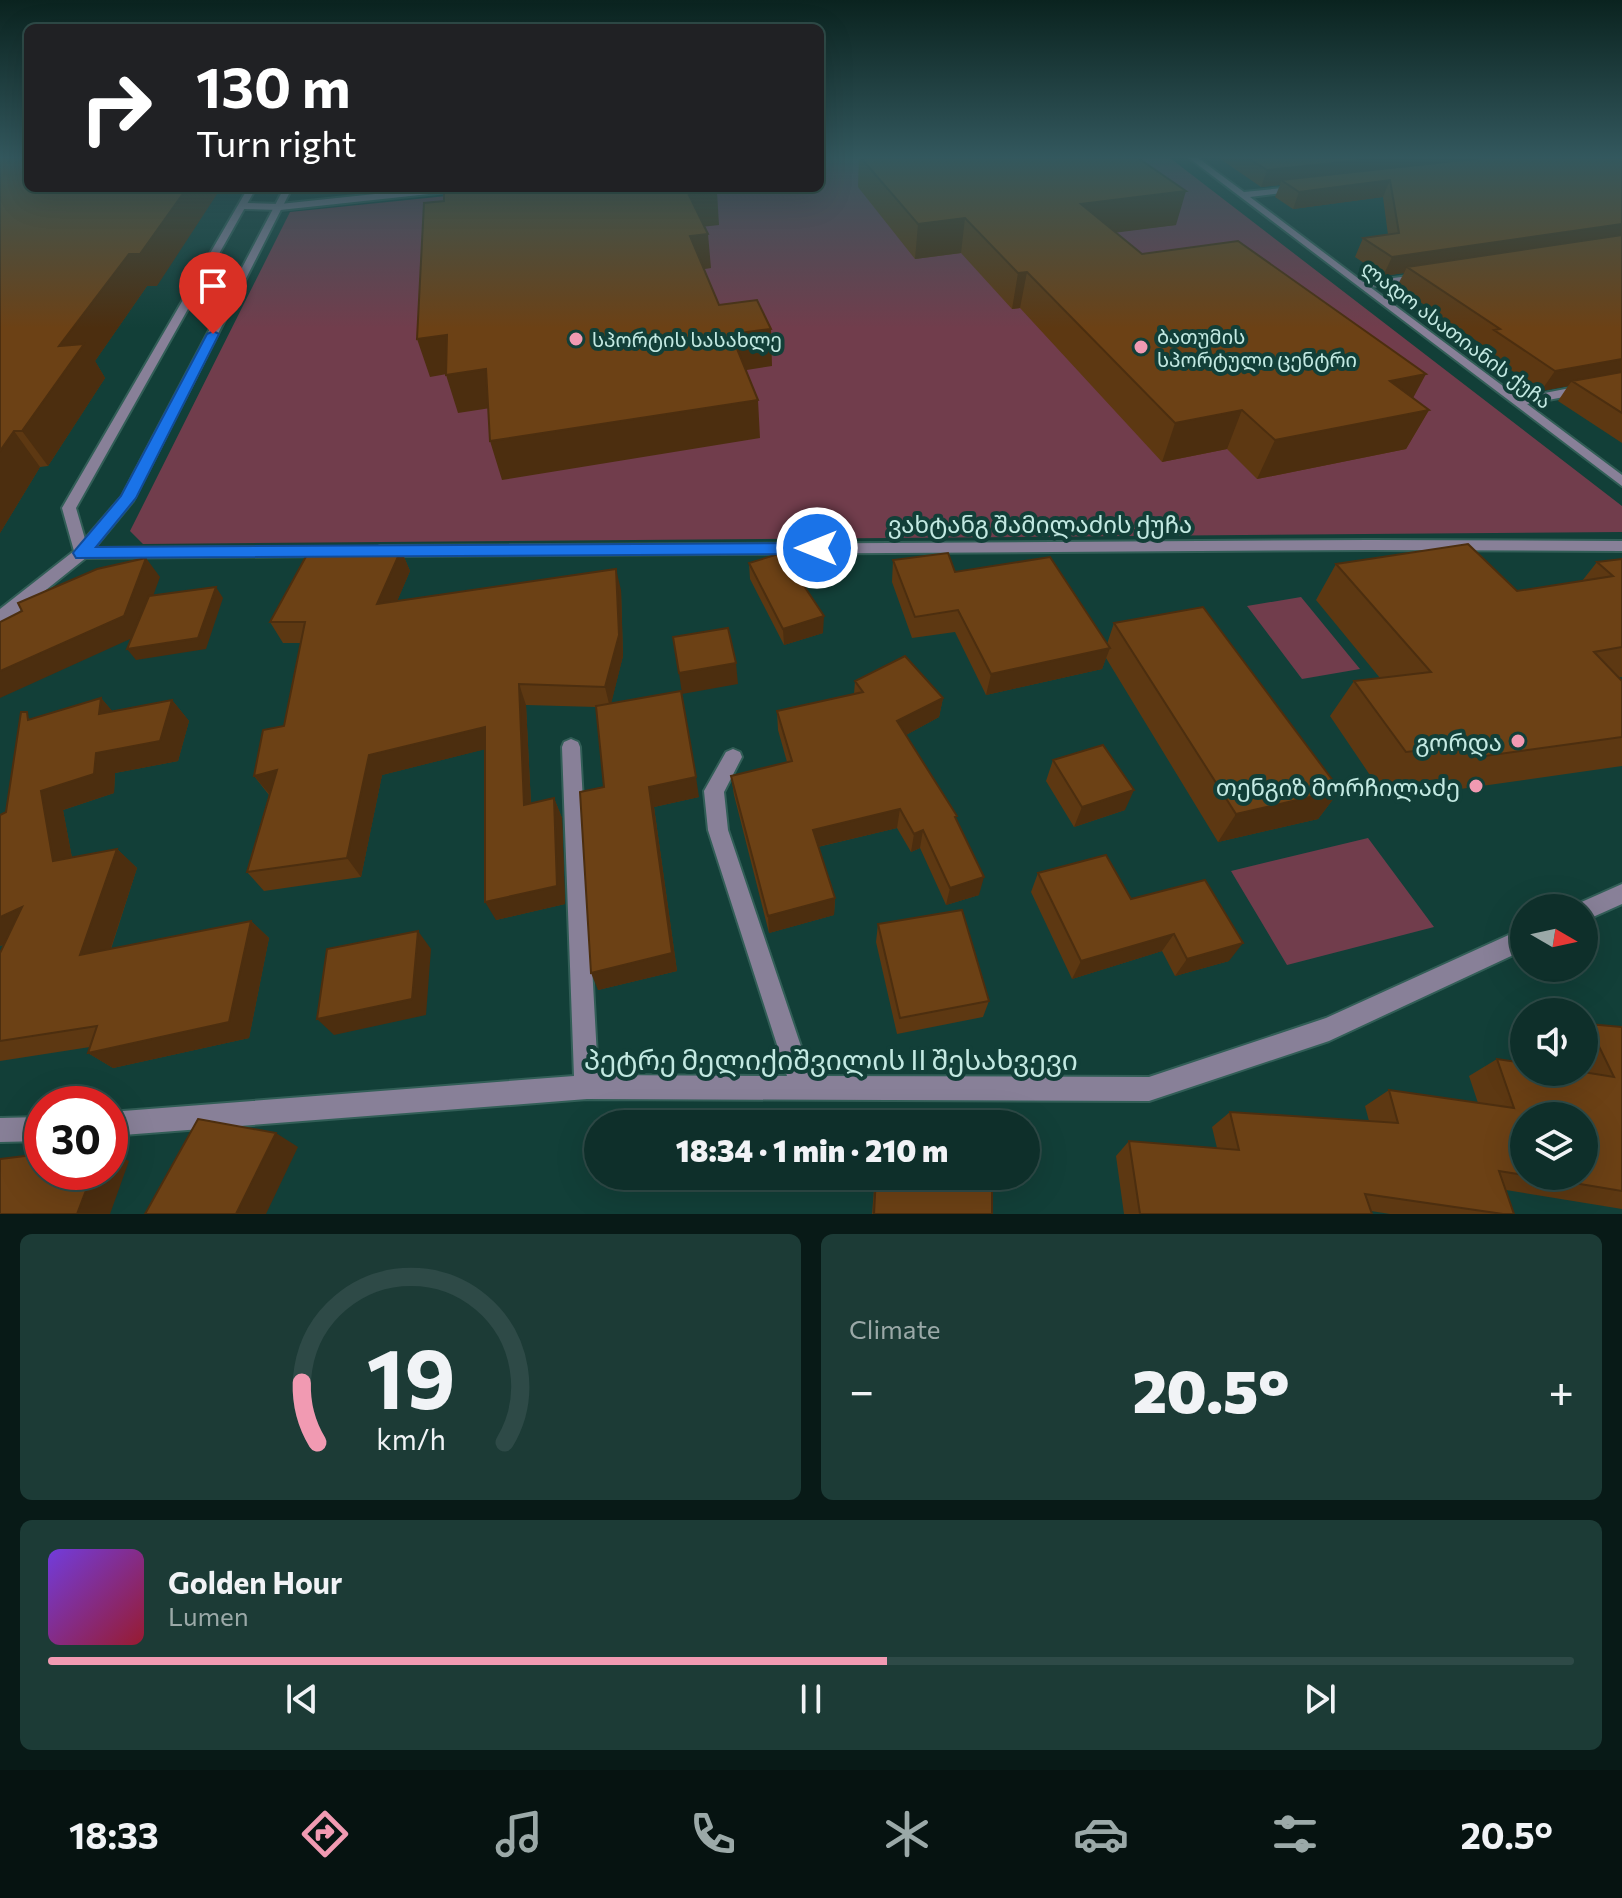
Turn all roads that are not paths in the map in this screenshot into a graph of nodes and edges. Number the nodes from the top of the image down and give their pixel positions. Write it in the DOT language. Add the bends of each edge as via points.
graph roads {
  1 [pos="238,215"];
  2 [pos="276,215"];
  3 [pos="1268,215"];
  4 [pos="1428,275"];
  5 [pos="1362,285"];
  6 [pos="1622,382"];
  7 [pos="1517,402"];
  8 [pos="1622,482"];
  9 [pos="1622,546"];
  10 [pos="82,553"];
  11 [pos="0,618"];
  12 [pos="571,747"];
  13 [pos="733,757"];
  14 [pos="1622,894"];
  15 [pos="1598,905"];
  16 [pos="1510,945"];
  17 [pos="587,1087"];
  18 [pos="803,1088"];
  19 [pos="128,1123"];
  20 [pos="24,1129"];
  21 [pos="0,1130"];
  1 -- 10 [label="street" via="69,508"];
  2 -- 10 [label="street" via="128,498"];
  3 -- 5 [label="street, ლადო ასათიანის ქუჩა"];
  4 -- 5 [label="street"];
  5 -- 7 [label="street, ლადო ასათიანის ქუჩა"];
  6 -- 7 [label="street"];
  7 -- 8 [label="street, ლადო ასათიანის ქუჩა"];
  9 -- 10 [label="street, ვახტანგ შამილაძის ქუჩა"];
  10 -- 11 [label="street"];
  12 -- 17 [label="street"];
  13 -- 18 [label="street" via="714,791 718,830"];
  14 -- 15 [label="street"];
  16 -- 18 [label="street, პეტრე მელიქიშვილის II შესახვევი" via="1329,1029 1149,1089"];
  17 -- 18 [label="street, პეტრე მელიქიშვილის II შესახვევი"];
  17 -- 19 [label="street, პეტრე მელიქიშვილის II შესახვევი"];
  20 -- 21 [label="street"];
}
